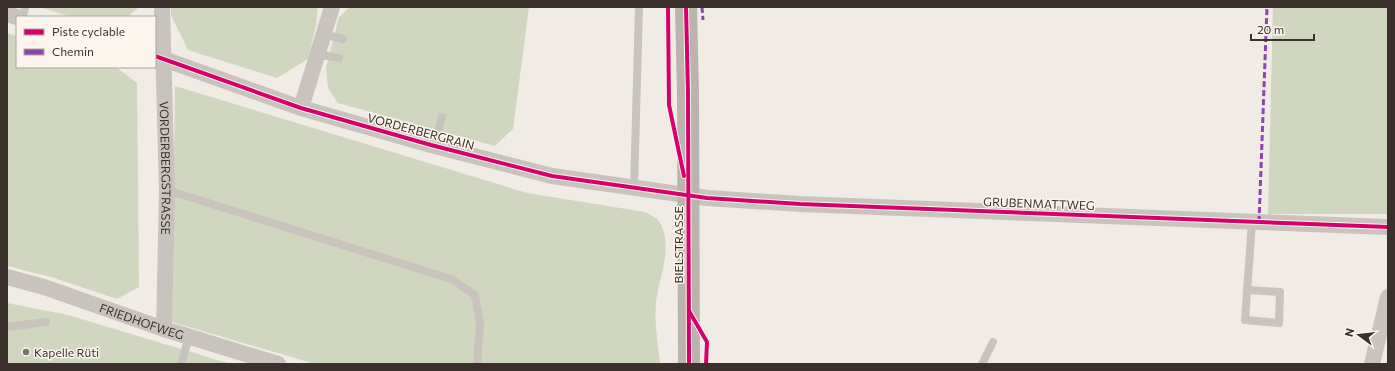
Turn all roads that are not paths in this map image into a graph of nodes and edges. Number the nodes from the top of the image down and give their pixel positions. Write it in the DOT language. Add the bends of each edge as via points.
graph roads {
  1 [pos="25,7"];
  2 [pos="162,7"];
  3 [pos="332,7"];
  4 [pos="639,7"];
  5 [pos="686,7"];
  6 [pos="14,14"];
  7 [pos="323,34"];
  8 [pos="343,39"];
  9 [pos="317,54"];
  10 [pos="159,57"];
  11 [pos="339,58"];
  12 [pos="301,108"];
  13 [pos="442,117"];
  14 [pos="434,146"];
  15 [pos="634,189"];
  16 [pos="167,190"];
  17 [pos="688,196"];
  18 [pos="1252,222"];
  19 [pos="1388,228"];
  20 [pos="7,277"];
  21 [pos="1248,290"];
  22 [pos="1388,297"];
  23 [pos="46,322"];
  24 [pos="7,327"];
  25 [pos="164,329"];
  26 [pos="189,336"];
  27 [pos="1384,336"];
  28 [pos="993,342"];
  29 [pos="181,364"];
  30 [pos="278,364"];
  31 [pos="477,364"];
  32 [pos="689,364"];
  33 [pos="982,364"];
  34 [pos="1372,364"];
  1 -- 6 [label="lane"];
  2 -- 10 [label="street, VORDERBERGSTRASSE"];
  3 -- 7 [label="street"];
  4 -- 15 [label="lane"];
  5 -- 17 [label="main road, BIELSTRASSE"];
  7 -- 8 [label="lane"];
  7 -- 9 [label="street"];
  9 -- 11 [label="lane"];
  9 -- 12 [label="street"];
  10 -- 12 [label="street, VORDERBERGRAIN"];
  10 -- 16 [label="street, VORDERBERGSTRASSE"];
  12 -- 14 [label="street, VORDERBERGRAIN"];
  13 -- 14 [label="lane"];
  14 -- 15 [label="street, VORDERBERGRAIN" via="552,176"];
  15 -- 17 [label="street, VORDERBERGRAIN"];
  16 -- 25 [label="street, VORDERBERGSTRASSE"];
  16 -- 31 [label="lane" via="451,279 475,295 480,324"];
  17 -- 18 [label="street, GRUBENMATTWEG" via="800,204"];
  17 -- 32 [label="main road, BIELSTRASSE"];
  18 -- 19 [label="street, GRUBENMATTWEG"];
  18 -- 21 [label="lane"];
  20 -- 25 [label="street, FRIEDHOFWEG" via="44,287"];
  21 -- 21 [label="lane" via="1245,320 1279,323 1280,292"];
  22 -- 27 [label="street"];
  23 -- 24 [label="lane"];
  25 -- 26 [label="street, FRIEDHOFWEG"];
  26 -- 29 [label="lane"];
  26 -- 30 [label="street, FRIEDHOFWEG"];
  27 -- 34 [label="street"];
  28 -- 33 [label="lane"];
}
